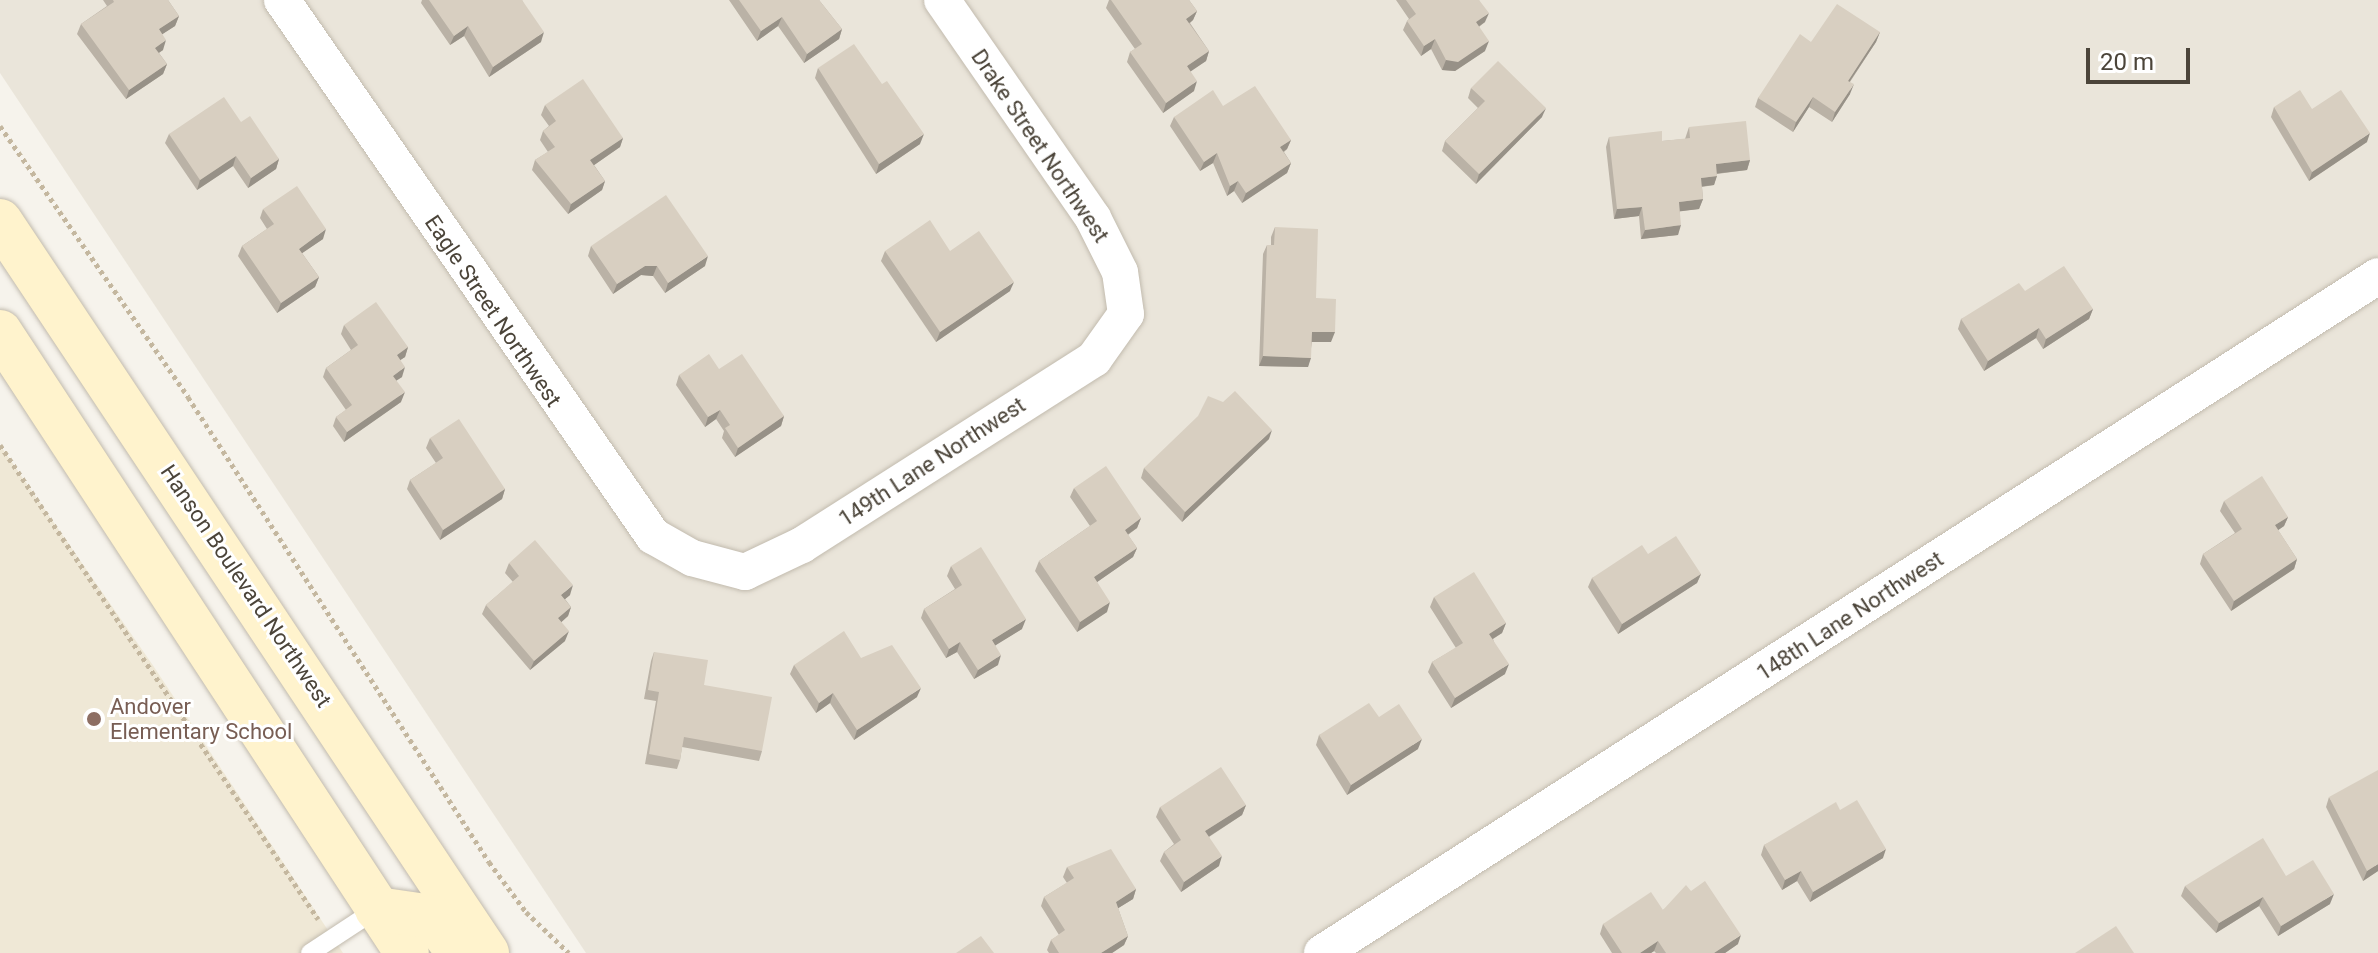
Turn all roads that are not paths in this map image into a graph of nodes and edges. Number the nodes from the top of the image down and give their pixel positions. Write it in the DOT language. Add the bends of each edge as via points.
graph roads {
  1 [pos="282,0"];
  2 [pos="942,0"];
  3 [pos="0,221"];
  4 [pos="2378,276"];
  5 [pos="0,332"];
  6 [pos="1110,341"];
  7 [pos="745,572"];
  8 [pos="377,909"];
  9 [pos="310,953"];
  10 [pos="407,953"];
  11 [pos="459,953"];
  12 [pos="487,953"];
  13 [pos="1322,953"];
  1 -- 7 [label="street, Eagle Street Northwest" via="653,536 692,558"];
  2 -- 6 [label="street, Drake Street Northwest" via="1093,218 1120,272 1126,314"];
  3 -- 12 [label="main road, Hanson Boulevard Northwest"];
  4 -- 13 [label="street, 148th Lane Northwest"];
  5 -- 8 [label="main road"];
  6 -- 7 [label="street, 149th Lane Northwest" via="1094,359 802,545"];
  8 -- 9 [label="lane"];
  8 -- 10 [label="main road"];
  8 -- 11 [label="main road" via="432,917"];
}
